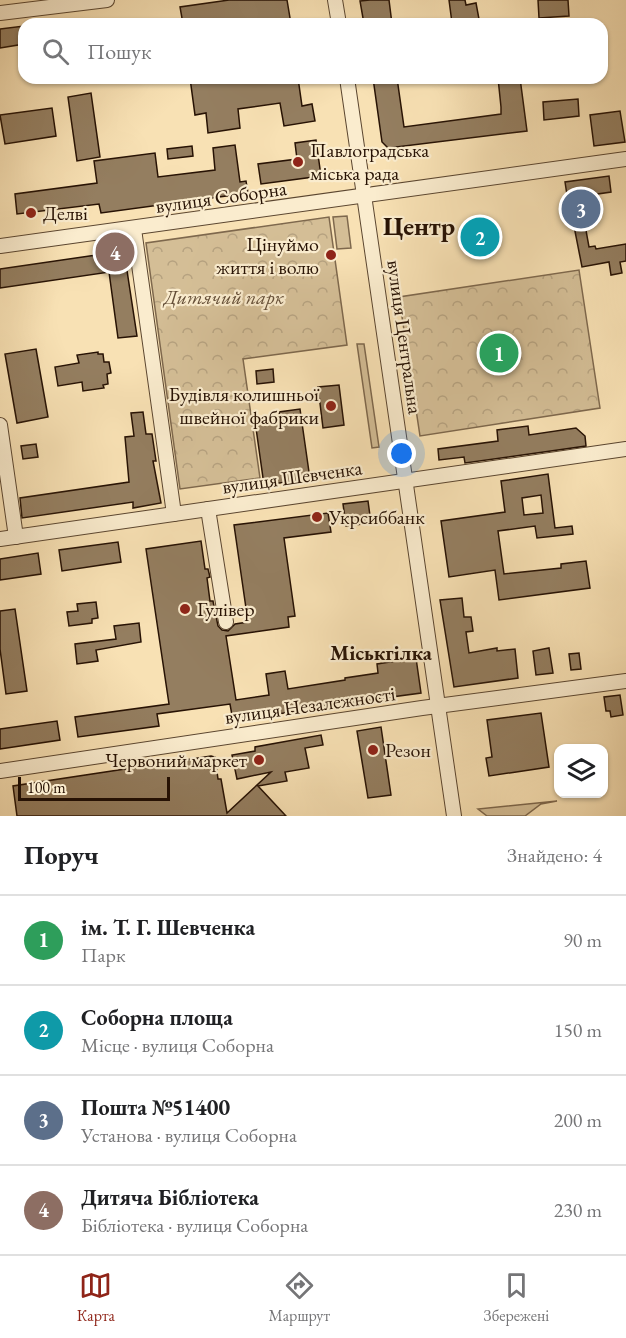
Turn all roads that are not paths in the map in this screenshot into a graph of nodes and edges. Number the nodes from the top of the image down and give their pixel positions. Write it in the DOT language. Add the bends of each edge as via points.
graph roads {
  1 [pos="107,0"];
  2 [pos="335,0"];
  3 [pos="0,14"];
  4 [pos="338,18"];
  5 [pos="348,84"];
  6 [pos="626,159"];
  7 [pos="366,195"];
  8 [pos="134,229"];
  9 [pos="0,246"];
  10 [pos="0,425"];
  11 [pos="626,449"];
  12 [pos="406,480"];
  13 [pos="208,509"];
  14 [pos="174,514"];
  15 [pos="16,537"];
  16 [pos="0,539"];
  17 [pos="226,622"];
  18 [pos="626,681"];
  19 [pos="437,706"];
  20 [pos="0,771"];
  21 [pos="453,816"];
  1 -- 3 [label="street"];
  2 -- 4 [label="street"];
  5 -- 7 [label="street, вулиця Центральна"];
  6 -- 7 [label="street, вулиця Соборна"];
  7 -- 8 [label="street, вулиця Соборна"];
  7 -- 12 [label="street, вулиця Центральна"];
  8 -- 9 [label="street, вулиця Соборна"];
  8 -- 14 [label="street"];
  10 -- 15 [label="street"];
  11 -- 12 [label="street, вулиця Шевченка"];
  12 -- 13 [label="street, вулиця Шевченка"];
  12 -- 19 [label="street, вулиця Центральна"];
  13 -- 14 [label="street, вулиця Шевченка"];
  13 -- 17 [label="street"];
  14 -- 15 [label="street, вулиця Шевченка"];
  15 -- 16 [label="street, вулиця Шевченка"];
  18 -- 19 [label="street, вулиця Незалежності"];
  19 -- 20 [label="street, вулиця Незалежності"];
  19 -- 21 [label="street, вулиця Центральна"];
}
